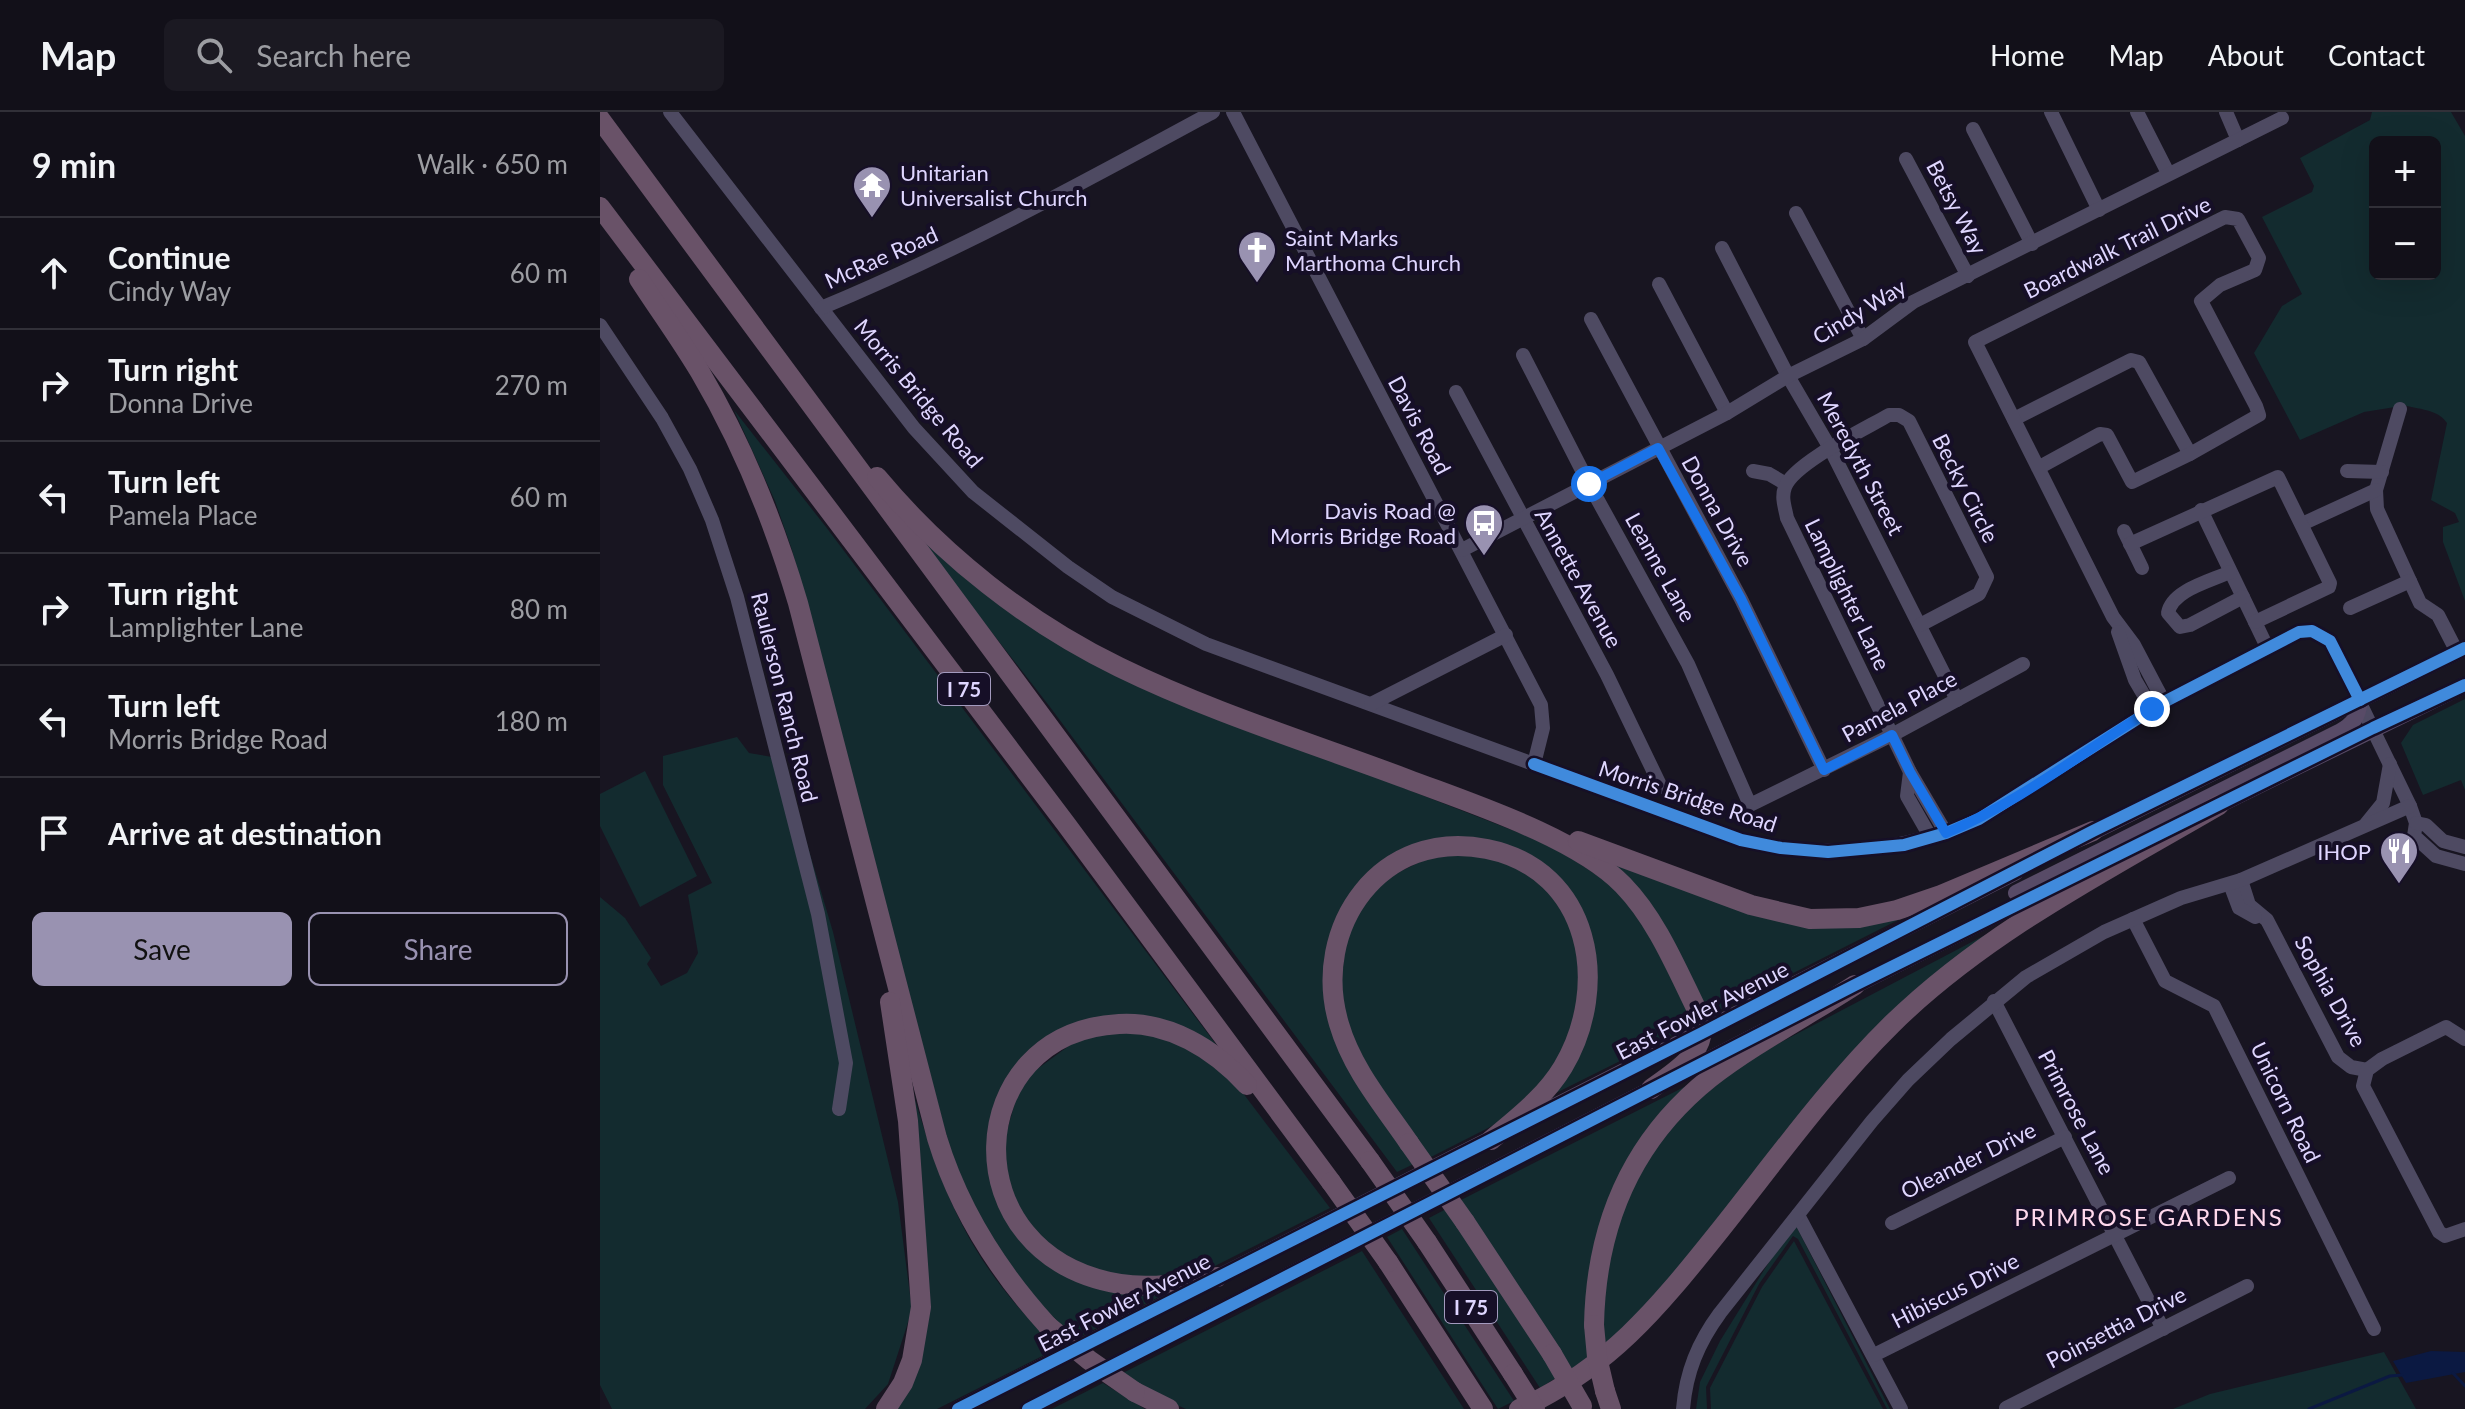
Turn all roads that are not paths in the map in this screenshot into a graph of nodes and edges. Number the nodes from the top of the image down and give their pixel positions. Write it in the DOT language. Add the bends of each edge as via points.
graph roads {
  1 [pos="670,112"];
  2 [pos="1213,112"];
  3 [pos="1233,112"];
  4 [pos="2051,112"];
  5 [pos="2137,112"];
  6 [pos="2226,112"];
  7 [pos="2282,118"];
  8 [pos="600,119"];
  9 [pos="1973,129"];
  10 [pos="2238,140"];
  11 [pos="1906,159"];
  12 [pos="2168,173"];
  13 [pos="600,207"];
  14 [pos="2099,210"];
  15 [pos="1796,213"];
  16 [pos="600,219"];
  17 [pos="2032,244"];
  18 [pos="1722,248"];
  19 [pos="1968,276"];
  20 [pos="1659,284"];
  21 [pos="821,308"];
  22 [pos="1591,319"];
  23 [pos="600,325"];
  24 [pos="760,336"];
  25 [pos="1863,339"];
  26 [pos="1523,355"];
  27 [pos="1788,376"];
  28 [pos="1456,392"];
  29 [pos="2400,409"];
  30 [pos="1727,413"];
  31 [pos="2014,419"];
  32 [pos="1658,448"];
  33 [pos="1830,448"];
  34 [pos="2190,454"];
  35 [pos="2038,468"];
  36 [pos="1753,471"];
  37 [pos="2347,471"];
  38 [pos="2382,472"];
  39 [pos="1589,484"];
  40 [pos="1786,484"];
  41 [pos="2376,490"];
  42 [pos="2201,510"];
  43 [pos="1521,518"];
  44 [pos="2302,524"];
  45 [pos="1462,550"];
  46 [pos="2142,568"];
  47 [pos="2230,572"];
  48 [pos="2410,581"];
  49 [pos="2243,597"];
  50 [pos="2350,608"];
  51 [pos="2255,622"];
  52 [pos="1920,625"];
  53 [pos="1506,635"];
  54 [pos="2267,647"];
  55 [pos="2461,650"];
  56 [pos="2023,664"];
  57 [pos="2465,685"];
  58 [pos="1957,700"];
  59 [pos="2360,700"];
  60 [pos="1371,704"];
  61 [pos="2158,706"];
  62 [pos="2373,728"];
  63 [pos="1892,735"];
  64 [pos="1534,764"];
  65 [pos="2390,764"];
  66 [pos="1824,770"];
  67 [pos="1910,772"];
  68 [pos="1661,787"];
  69 [pos="1750,805"];
  70 [pos="2219,805"];
  71 [pos="2410,806"];
  72 [pos="1511,820"];
  73 [pos="2416,823"];
  74 [pos="2362,828"];
  75 [pos="2093,831"];
  76 [pos="1946,833"];
  77 [pos="1931,838"];
  78 [pos="2465,847"];
  79 [pos="2465,864"];
  80 [pos="2236,882"];
  81 [pos="875,903"];
  82 [pos="2133,919"];
  83 [pos="1933,947"];
  84 [pos="1855,985"];
  85 [pos="1994,1001"];
  86 [pos="1702,1033"];
  87 [pos="2465,1039"];
  88 [pos="2367,1070"];
  89 [pos="1651,1089"];
  90 [pos="839,1109"];
  91 [pos="2065,1137"];
  92 [pos="1491,1140"];
  93 [pos="1328,1178"];
  94 [pos="2229,1178"];
  95 [pos="1798,1215"];
  96 [pos="1892,1223"];
  97 [pos="2465,1229"];
  98 [pos="2116,1234"];
  99 [pos="1217,1277"];
  100 [pos="2247,1286"];
  101 [pos="2163,1329"];
  102 [pos="2374,1329"];
  103 [pos="1874,1355"];
  104 [pos="1478,1400"];
  105 [pos="1608,1400"];
  106 [pos="1583,1407"];
  107 [pos="2006,1408"];
  108 [pos="886,1409"];
  109 [pos="958,1409"];
  110 [pos="1028,1409"];
  111 [pos="1169,1409"];
  112 [pos="1519,1409"];
  113 [pos="1535,1409"];
  114 [pos="1683,1409"];
  115 [pos="1901,1409"];
  1 -- 21 [label="street, Morris Bridge Road"];
  2 -- 21 [label="street, McRae Road" via="1017,218"];
  3 -- 45 [label="street, Davis Road"];
  4 -- 14 [label="street"];
  5 -- 12 [label="street"];
  6 -- 10 [label="street"];
  7 -- 10 [label="street, Cindy Way"];
  8 -- 24 [label="highway, I 75"];
  9 -- 17 [label="street"];
  10 -- 12 [label="street, Cindy Way"];
  11 -- 19 [label="street, Betsy Way"];
  12 -- 14 [label="street, Cindy Way"];
  13 -- 93 [label="highway, I 75"];
  14 -- 17 [label="street, Cindy Way"];
  15 -- 25 [label="street"];
  16 -- 81 [label="highway" via="700,372 760,494 798,603"];
  17 -- 19 [label="street, Cindy Way"];
  18 -- 27 [label="street, Meredyth Street"];
  19 -- 25 [label="street, Cindy Way" via="1913,302"];
  20 -- 30 [label="street"];
  21 -- 60 [label="street, Morris Bridge Road" via="946,464 993,509 1068,567 1112,597 1206,644"];
  22 -- 32 [label="street, Donna Drive"];
  23 -- 90 [label="street, Raulerson Ranch Road" via="690,469 737,597 818,914 846,1063"];
  24 -- 72 [label="highway" via="912,516 981,578 1042,622 1117,666 1174,691"];
  24 -- 113 [label="highway, I 75, bridge" via="1370,1161"];
  25 -- 27 [label="street, Cindy Way"];
  26 -- 39 [label="street, Leanne Lane"];
  27 -- 30 [label="street, Cindy Way"];
  27 -- 33 [label="street, Meredyth Street"];
  28 -- 43 [label="street, Annette Avenue"];
  29 -- 38 [label="street"];
  30 -- 32 [label="street, Cindy Way"];
  31 -- 34 [label="street" via="2131,360 2139,362"];
  31 -- 34 [label="street, Boardwalk Trail Drive" via="1975,342 2225,217 2238,219 2258,265 2201,301 2259,415"];
  31 -- 35 [label="street, Boardwalk Trail Drive"];
  32 -- 39 [label="street, Cindy Way"];
  32 -- 66 [label="street, Donna Drive" via="1741,599"];
  33 -- 40 [label="street"];
  33 -- 52 [label="street, Meredyth Street"];
  33 -- 52 [label="street, Becky Circle" via="1889,415 1909,421 1987,577 1979,594"];
  34 -- 35 [label="street, Boardwalk Trail Drive" via="2132,482 2107,435 2100,434"];
  35 -- 61 [label="street, Boardwalk Trail Drive" via="2113,617 2134,645"];
  36 -- 40 [label="street"];
  37 -- 38 [label="street"];
  38 -- 41 [label="street"];
  39 -- 43 [label="street, Cindy Way"];
  39 -- 69 [label="street, Leanne Lane" via="1688,664"];
  40 -- 63 [label="street, Lamplighter Lane" via="1787,518"];
  41 -- 44 [label="street"];
  41 -- 48 [label="street" via="2377,509"];
  42 -- 44 [label="street" via="2278,477"];
  42 -- 46 [label="street" via="2127,538"];
  42 -- 47 [label="street"];
  43 -- 45 [label="street, Cindy Way"];
  43 -- 68 [label="street, Annette Avenue"];
  44 -- 51 [label="street" via="2329,587"];
  45 -- 53 [label="street, Davis Road"];
  47 -- 49 [label="street"];
  47 -- 49 [label="street" via="2177,597 2168,613 2180,627 2190,625"];
  48 -- 50 [label="street"];
  48 -- 55 [label="street" via="2420,603 2438,615"];
  49 -- 51 [label="street"];
  51 -- 54 [label="street"];
  52 -- 58 [label="street, Meredyth Street"];
  53 -- 60 [label="street"];
  53 -- 64 [label="street, Davis Road" via="1541,705 1543,728"];
  54 -- 59 [label="street, Morris Bridge Road" via="2299,632 2322,635"];
  54 -- 61 [label="street, Morris Bridge Road"];
  55 -- 59 [label="main road, East Fowler Avenue"];
  56 -- 58 [label="street, Pamela Place"];
  57 -- 62 [label="main road"];
  58 -- 63 [label="street, Pamela Place"];
  59 -- 62 [label="street, Morris Bridge Road"];
  59 -- 75 [label="main road, East Fowler Avenue"];
  59 -- 83 [label="main road" via="2350,725 1962,921"];
  60 -- 64 [label="street, Morris Bridge Road"];
  61 -- 76 [label="street, Morris Bridge Road" via="1979,819"];
  62 -- 65 [label="street, Morris Bridge Road"];
  62 -- 70 [label="main road"];
  63 -- 66 [label="street, Pamela Place"];
  63 -- 67 [label="street, Lamplighter Lane"];
  64 -- 77 [label="street, Morris Bridge Road" via="1741,840 1781,848 1863,851"];
  65 -- 71 [label="street, Morris Bridge Road"];
  65 -- 74 [label="street" via="2383,803"];
  66 -- 69 [label="street, Pamela Place"];
  67 -- 76 [label="street, Lamplighter Lane"];
  67 -- 77 [label="street, Lamplighter Lane" via="1907,796"];
  70 -- 83 [label="main road"];
  70 -- 112 [label="highway" via="2019,923 1938,982 1850,1069 1647,1319 1592,1367"];
  71 -- 73 [label="street, Morris Bridge Road"];
  71 -- 74 [label="street"];
  72 -- 75 [label="highway" via="1751,905 1810,919 1859,918 1897,910"];
  72 -- 86 [label="highway" via="1587,856 1623,886 1673,963 1702,1020"];
  73 -- 78 [label="street" via="2443,841"];
  73 -- 79 [label="street, Morris Bridge Road" via="2414,836 2424,847"];
  74 -- 80 [label="street"];
  75 -- 86 [label="main road, East Fowler Avenue"];
  76 -- 77 [label="street, Morris Bridge Road"];
  80 -- 82 [label="street"];
  80 -- 88 [label="street, Sophia Drive" via="2249,905 2267,920 2338,1057"];
  81 -- 108 [label="highway" via="908,1121 921,1282 912,1360"];
  81 -- 111 [label="highway, bridge" via="937,1138 955,1188 995,1261 1048,1326 1135,1392"];
  82 -- 85 [label="street" via="2062,955"];
  82 -- 102 [label="street, Unicorn Road" via="2165,981 2214,1006"];
  83 -- 84 [label="main road"];
  84 -- 89 [label="main road"];
  84 -- 105 [label="highway, bridge" via="1713,1076 1654,1135 1625,1181 1603,1240 1595,1295 1597,1357"];
  85 -- 91 [label="street, Primrose Lane"];
  85 -- 95 [label="street" via="1908,1080"];
  86 -- 89 [label="highway" via="1694,1056"];
  86 -- 92 [label="main road, East Fowler Avenue"];
  87 -- 88 [label="street, Sophia Drive" via="2446,1027"];
  88 -- 97 [label="street, Sophia Drive" via="2363,1086 2439,1232 2445,1236"];
  89 -- 110 [label="main road"];
  91 -- 96 [label="street, Oleander Drive"];
  91 -- 98 [label="street, Primrose Lane"];
  92 -- 99 [label="main road, East Fowler Avenue"];
  92 -- 106 [label="highway, bridge" via="1536,1101 1569,1055 1587,1007 1588,959 1572,912 1543,876 1502,853 1456,846 1412,856 1373,881 1338,935 1333,999 1358,1069 1465,1222"];
  93 -- 99 [label="highway" via="1233,1069 1185,1037 1142,1025 1107,1024 1065,1038 1029,1065 1006,1099 996,1152 1010,1212 1031,1241 1063,1266 1122,1285"];
  93 -- 104 [label="highway, I 75, bridge"];
  94 -- 98 [label="street, Hibiscus Drive"];
  95 -- 103 [label="street"];
  95 -- 114 [label="street" via="1707,1331 1692,1361"];
  98 -- 101 [label="street, Primrose Lane"];
  98 -- 103 [label="street, Hibiscus Drive"];
  99 -- 109 [label="main road, East Fowler Avenue"];
  100 -- 101 [label="street, Poinsettia Drive"];
  101 -- 107 [label="street, Poinsettia Drive"];
  103 -- 115 [label="street"];
}
